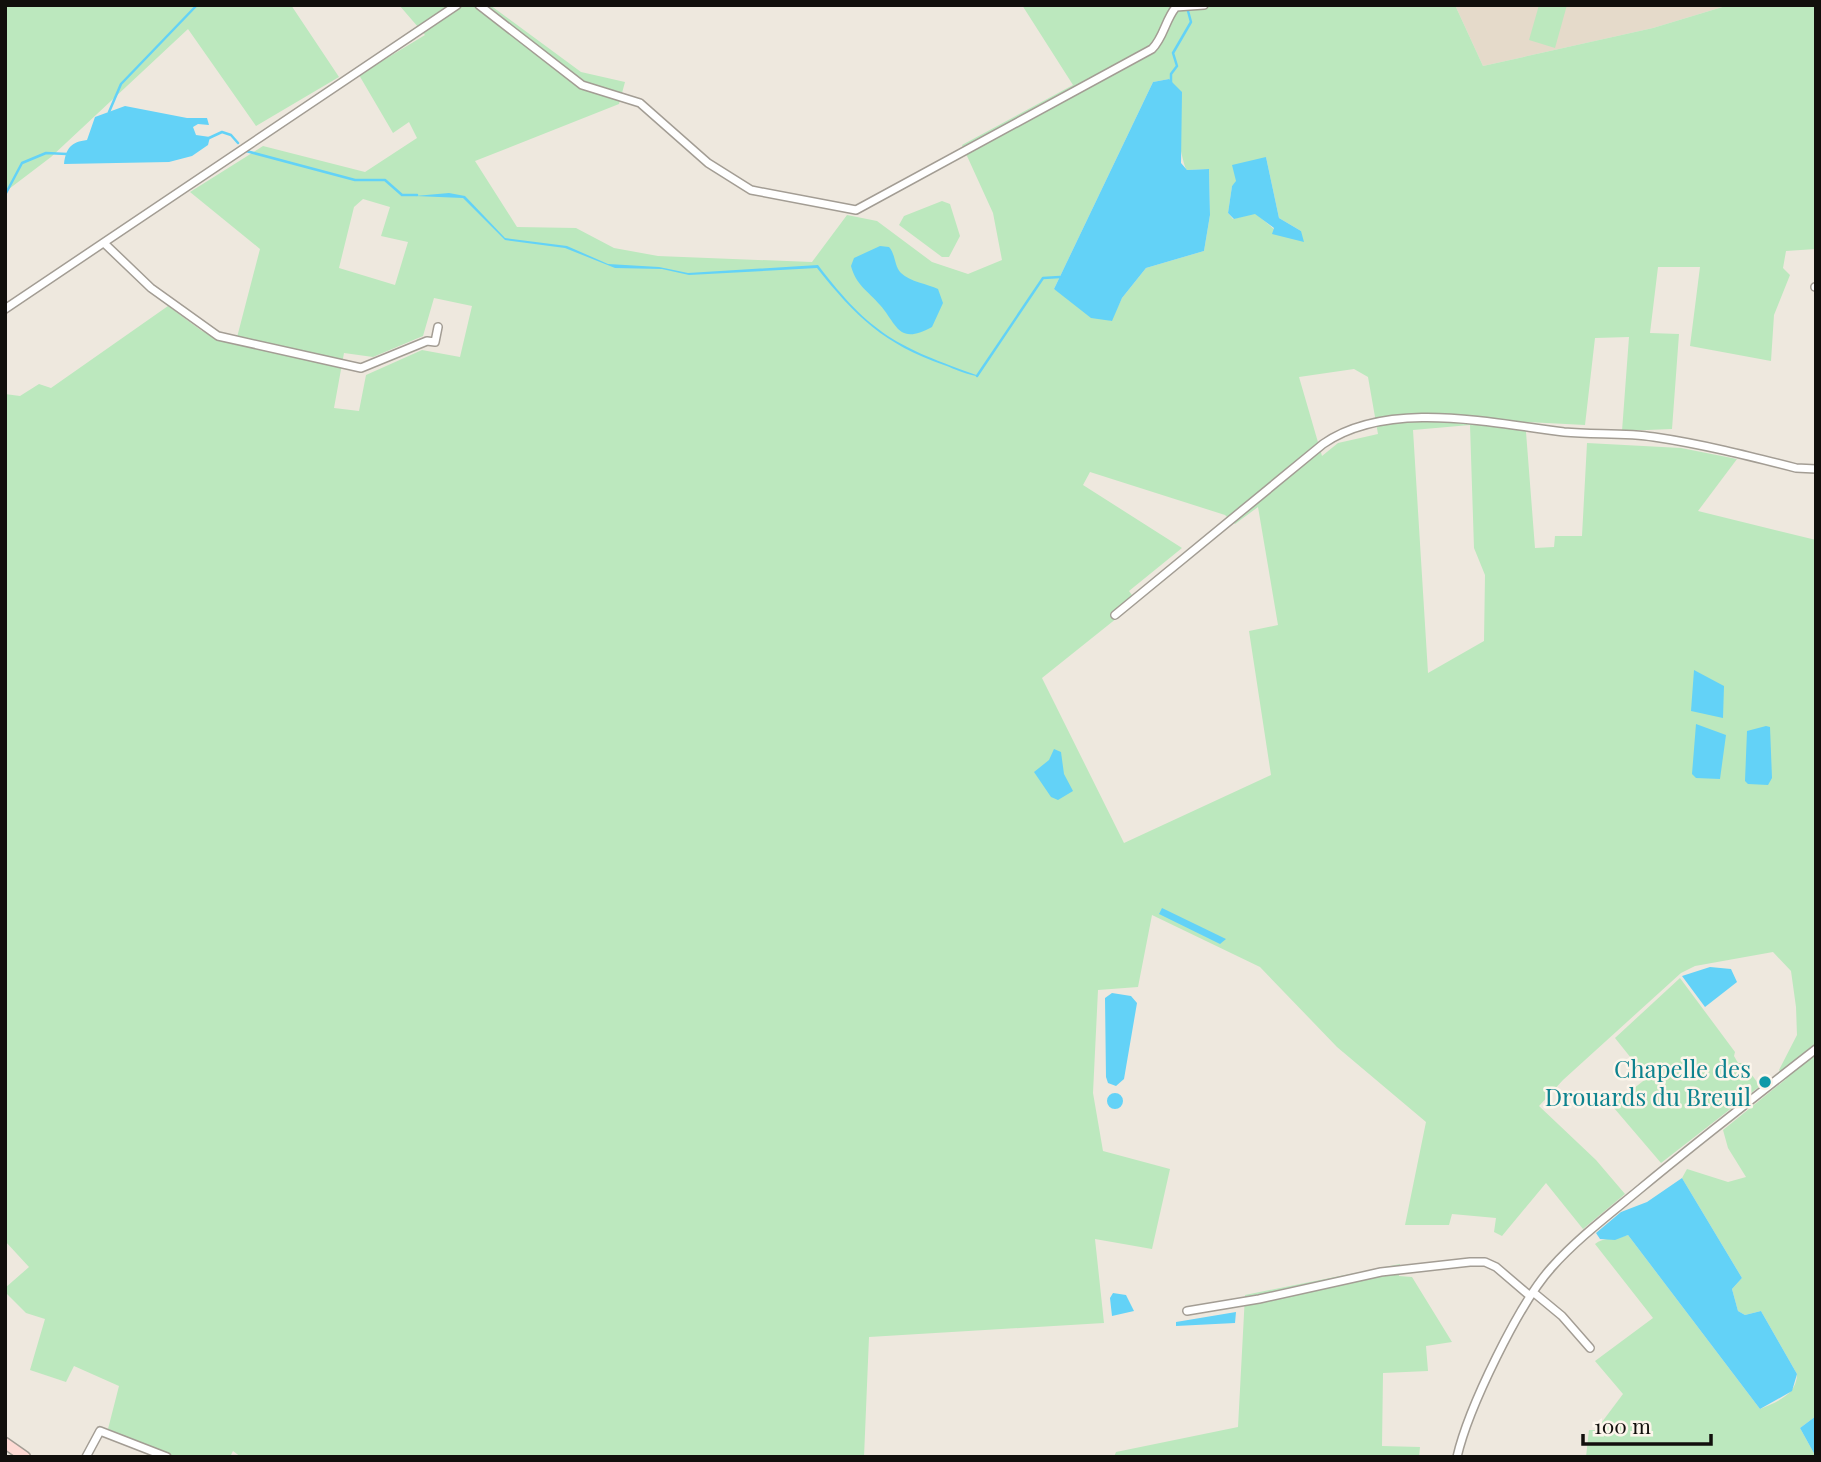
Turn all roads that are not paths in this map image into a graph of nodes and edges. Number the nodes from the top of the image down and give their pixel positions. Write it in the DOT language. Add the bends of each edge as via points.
graph roads {
  1 [pos="457,5"];
  2 [pos="479,5"];
  3 [pos="1204,5"];
  4 [pos="104,243"];
  5 [pos="5,309"];
  6 [pos="439,327"];
  7 [pos="1816,469"];
  8 [pos="1115,615"];
  9 [pos="1816,1049"];
  10 [pos="1532,1294"];
  11 [pos="1187,1311"];
  12 [pos="1590,1348"];
  13 [pos="6,1446"];
  14 [pos="22,1456"];
  15 [pos="86,1457"];
  16 [pos="167,1457"];
  17 [pos="1457,1457"];
  1 -- 4 [label="street"];
  2 -- 3 [label="street" via="582,85 639,103 708,163 751,190 856,210 1152,49 1176,7"];
  4 -- 5 [label="street"];
  4 -- 6 [label="street" via="151,288 204,328 241,342 361,368 427,341 435,342"];
  7 -- 8 [label="street" via="1653,437 1575,433 1449,417 1357,428 1323,444"];
  9 -- 10 [label="street" via="1588,1231"];
  10 -- 11 [label="street" via="1496,1267 1470,1262 1381,1272"];
  10 -- 12 [label="street"];
  10 -- 17 [label="street" via="1463,1429"];
  13 -- 14 [label="main road"];
  15 -- 16 [label="street" via="100,1431"];
}
